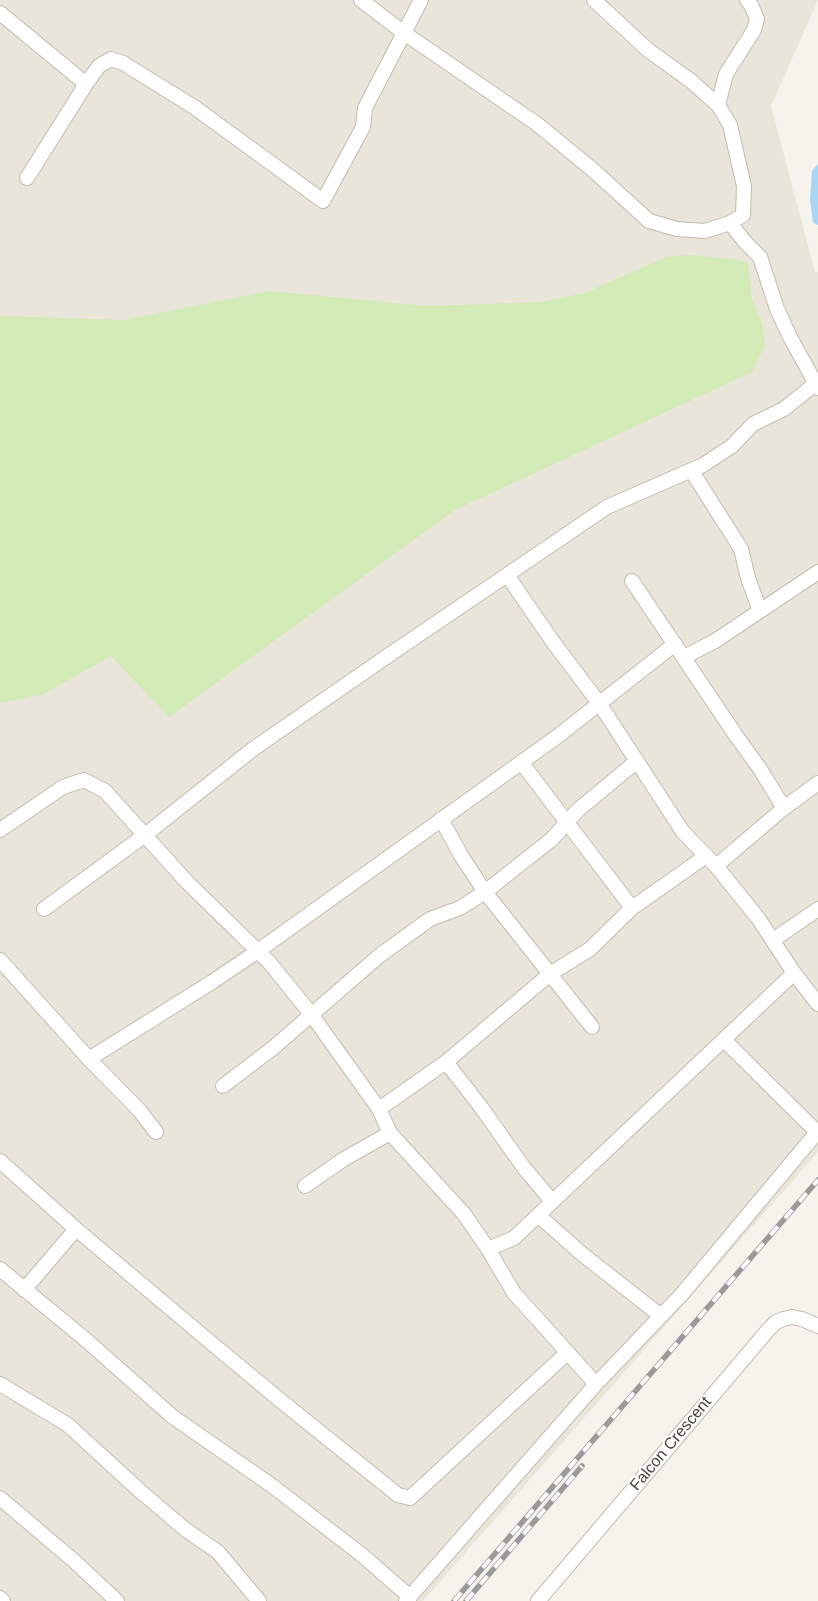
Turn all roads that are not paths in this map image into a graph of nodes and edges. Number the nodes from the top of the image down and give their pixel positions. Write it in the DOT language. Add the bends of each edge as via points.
graph roads {
  1 [pos="361,0"];
  2 [pos="421,0"];
  3 [pos="594,0"];
  4 [pos="747,0"];
  5 [pos="0,13"];
  6 [pos="404,33"];
  7 [pos="86,84"];
  8 [pos="718,105"];
  9 [pos="27,178"];
  10 [pos="730,223"];
  11 [pos="817,386"];
  12 [pos="692,470"];
  13 [pos="818,572"];
  14 [pos="507,575"];
  15 [pos="632,581"];
  16 [pos="760,611"];
  17 [pos="675,644"];
  18 [pos="684,657"];
  19 [pos="599,703"];
  20 [pos="521,762"];
  21 [pos="637,762"];
  22 [pos="818,783"];
  23 [pos="784,808"];
  24 [pos="441,819"];
  25 [pos="566,823"];
  26 [pos="0,830"];
  27 [pos="144,835"];
  28 [pos="711,861"];
  29 [pos="485,892"];
  30 [pos="632,908"];
  31 [pos="818,908"];
  32 [pos="44,909"];
  33 [pos="773,940"];
  34 [pos="258,951"];
  35 [pos="0,960"];
  36 [pos="794,973"];
  37 [pos="550,974"];
  38 [pos="818,1004"];
  39 [pos="310,1014"];
  40 [pos="592,1027"];
  41 [pos="724,1040"];
  42 [pos="88,1059"];
  43 [pos="446,1062"];
  44 [pos="223,1086"];
  45 [pos="379,1109"];
  46 [pos="818,1131"];
  47 [pos="156,1132"];
  48 [pos="390,1133"];
  49 [pos="0,1162"];
  50 [pos="305,1186"];
  51 [pos="552,1201"];
  52 [pos="538,1215"];
  53 [pos="76,1229"];
  54 [pos="488,1249"];
  55 [pos="0,1269"];
  56 [pos="24,1290"];
  57 [pos="661,1316"];
  58 [pos="818,1326"];
  59 [pos="568,1353"];
  60 [pos="0,1384"];
  61 [pos="596,1384"];
  62 [pos="0,1498"];
  63 [pos="0,1598"];
  64 [pos="408,1599"];
  65 [pos="3,1601"];
  66 [pos="117,1601"];
  67 [pos="258,1601"];
  68 [pos="538,1601"];
  1 -- 6 [label="street"];
  2 -- 6 [label="street"];
  3 -- 8 [label="street" via="648,50"];
  4 -- 8 [label="street" via="757,18 754,30 726,74"];
  5 -- 7 [label="street"];
  6 -- 7 [label="street" via="365,108 363,127 323,201 194,107 124,63 111,59 99,66"];
  6 -- 10 [label="street" via="537,124 649,221 677,229 705,231"];
  7 -- 9 [label="street"];
  8 -- 10 [label="street" via="730,126 744,186 743,215"];
  10 -- 11 [label="street" via="760,257 777,309"];
  11 -- 12 [label="street" via="784,409 753,424 732,446"];
  12 -- 14 [label="street" via="607,507"];
  12 -- 16 [label="street" via="741,549"];
  13 -- 16 [label="street"];
  14 -- 19 [label="street"];
  14 -- 27 [label="street" via="253,749"];
  15 -- 17 [label="street"];
  16 -- 18 [label="street"];
  17 -- 18 [label="street"];
  17 -- 19 [label="street"];
  18 -- 23 [label="street"];
  19 -- 20 [label="street"];
  19 -- 21 [label="street"];
  20 -- 24 [label="street"];
  20 -- 25 [label="street"];
  21 -- 25 [label="street"];
  21 -- 28 [label="street" via="683,832"];
  22 -- 23 [label="street"];
  23 -- 28 [label="street"];
  24 -- 29 [label="street"];
  24 -- 34 [label="street"];
  25 -- 29 [label="street" via="552,839"];
  25 -- 30 [label="street"];
  26 -- 27 [label="street" via="63,787 84,780 105,791"];
  27 -- 32 [label="street"];
  27 -- 34 [label="street"];
  28 -- 30 [label="street"];
  28 -- 33 [label="street"];
  29 -- 37 [label="street"];
  29 -- 39 [label="street" via="460,908 430,919 379,956"];
  30 -- 37 [label="street" via="590,950"];
  31 -- 33 [label="street"];
  33 -- 36 [label="street"];
  34 -- 39 [label="street"];
  34 -- 42 [label="street"];
  35 -- 42 [label="street"];
  36 -- 38 [label="street"];
  36 -- 41 [label="street"];
  37 -- 40 [label="street"];
  37 -- 43 [label="street"];
  39 -- 44 [label="street" via="273,1048"];
  39 -- 45 [label="street"];
  41 -- 46 [label="street"];
  41 -- 51 [label="street"];
  42 -- 47 [label="street" via="140,1110"];
  43 -- 45 [label="street"];
  43 -- 51 [label="street"];
  45 -- 48 [label="street"];
  46 -- 57 [label="street"];
  48 -- 50 [label="street"];
  48 -- 54 [label="street" via="464,1214"];
  49 -- 53 [label="street"];
  51 -- 52 [label="street"];
  52 -- 54 [label="street" via="514,1238"];
  52 -- 57 [label="street"];
  53 -- 56 [label="street"];
  53 -- 59 [label="street" via="286,1405 398,1494 410,1498"];
  54 -- 59 [label="street" via="514,1293"];
  55 -- 56 [label="street"];
  56 -- 64 [label="street" via="173,1417 362,1554"];
  57 -- 61 [label="street"];
  58 -- 68 [label="street, Falcon Crescent" via="792,1318 776,1322"];
  59 -- 61 [label="street"];
  60 -- 67 [label="street" via="68,1425 186,1530 218,1552"];
  61 -- 64 [label="street"];
  62 -- 66 [label="street"];
  63 -- 65 [label="street"];
}
